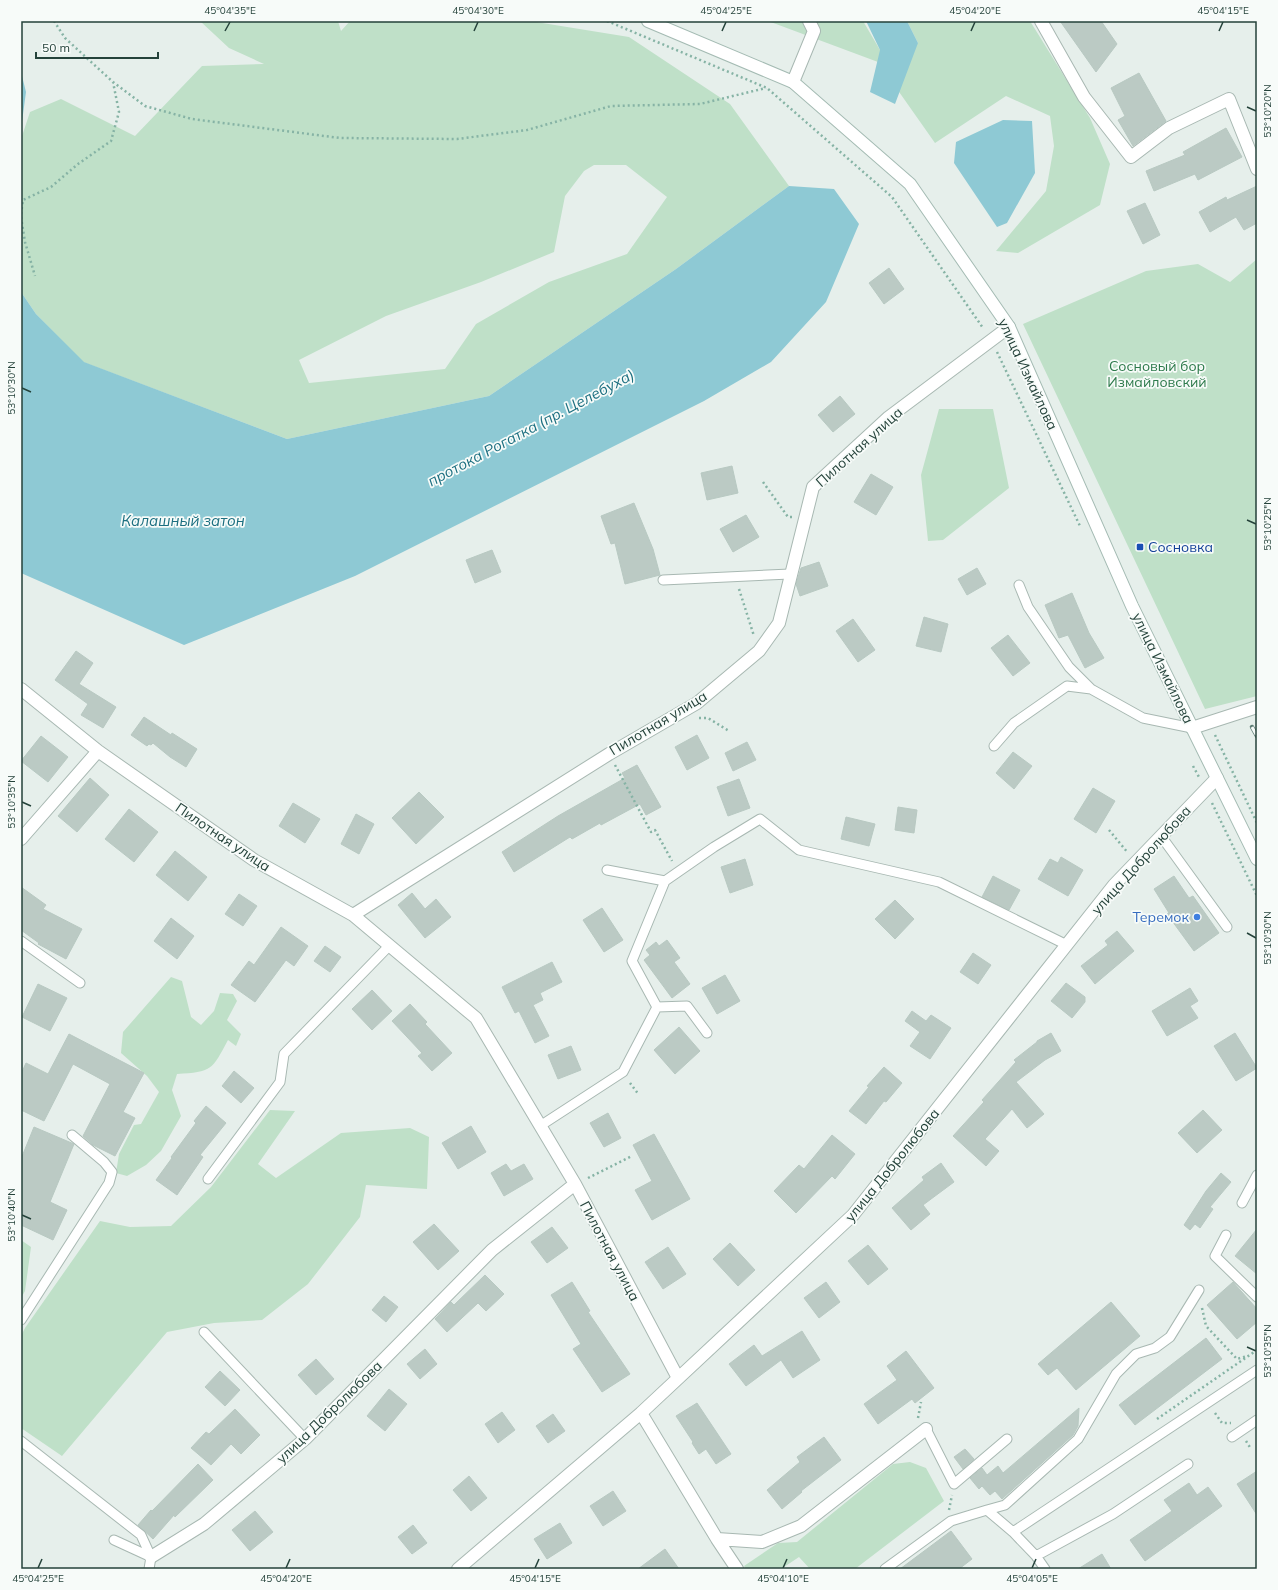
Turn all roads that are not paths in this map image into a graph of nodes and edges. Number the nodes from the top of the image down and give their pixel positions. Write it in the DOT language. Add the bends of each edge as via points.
graph roads {
  1 [pos="648,21"];
  2 [pos="809,21"];
  3 [pos="1041,21"];
  4 [pos="793,82"];
  5 [pos="1257,169"];
  6 [pos="1009,327"];
  7 [pos="790,574"];
  8 [pos="663,580"];
  9 [pos="1019,585"];
  10 [pos="1091,688"];
  11 [pos="21,689"];
  12 [pos="1257,707"];
  13 [pos="1192,728"];
  14 [pos="994,746"];
  15 [pos="98,751"];
  16 [pos="1217,778"];
  17 [pos="1161,836"];
  18 [pos="21,838"];
  19 [pos="1257,859"];
  20 [pos="607,870"];
  21 [pos="665,881"];
  22 [pos="353,915"];
  23 [pos="1227,927"];
  24 [pos="21,941"];
  25 [pos="1067,944"];
  26 [pos="390,945"];
  27 [pos="80,983"];
  28 [pos="657,1007"];
  29 [pos="707,1033"];
  30 [pos="540,1126"];
  31 [pos="72,1136"];
  32 [pos="1257,1175"];
  33 [pos="208,1179"];
  34 [pos="575,1184"];
  35 [pos="1242,1202"];
  36 [pos="1226,1235"];
  37 [pos="1199,1290"];
  38 [pos="1257,1297"];
  39 [pos="21,1320"];
  40 [pos="204,1332"];
  41 [pos="1257,1370"];
  42 [pos="678,1378"];
  43 [pos="641,1413"];
  44 [pos="1257,1420"];
  45 [pos="926,1429"];
  46 [pos="1232,1438"];
  47 [pos="305,1439"];
  48 [pos="1007,1439"];
  49 [pos="21,1441"];
  50 [pos="1188,1464"];
  51 [pos="987,1510"];
  52 [pos="1013,1532"];
  53 [pos="717,1539"];
  54 [pos="114,1540"];
  55 [pos="1036,1556"];
  56 [pos="152,1557"];
  57 [pos="148,1569"];
  58 [pos="458,1569"];
  59 [pos="738,1569"];
  60 [pos="885,1569"];
  61 [pos="1045,1569"];
  1 -- 4 [label="street, улица Измайлова"];
  2 -- 4 [label="street" via="814,31"];
  3 -- 5 [label="street" via="1084,97 1130,157 1169,128 1229,99"];
  4 -- 6 [label="street, улица Измайлова" via="910,184"];
  6 -- 7 [label="street, Пилотная улица" via="889,417 813,487"];
  6 -- 13 [label="street, улица Измайлова" via="1132,606"];
  7 -- 8 [label="lane"];
  7 -- 22 [label="street, Пилотная улица" via="779,623 759,651 697,703 609,754"];
  9 -- 10 [label="lane" via="1028,607 1069,667"];
  10 -- 13 [label="lane" via="1143,718"];
  10 -- 14 [label="lane" via="1068,686 1014,723"];
  11 -- 15 [label="street, Пилотная улица"];
  12 -- 13 [label="street"];
  13 -- 16 [label="street, улица Измайлова"];
  15 -- 18 [label="street"];
  15 -- 22 [label="street, Пилотная улица" via="254,860"];
  16 -- 17 [label="street, улица Добролюбова"];
  16 -- 19 [label="street, улица Измайлова"];
  17 -- 23 [label="lane"];
  17 -- 25 [label="street, улица Добролюбова" via="1114,885"];
  20 -- 21 [label="lane"];
  21 -- 25 [label="lane" via="760,819 799,850 939,882"];
  21 -- 28 [label="lane" via="632,961"];
  22 -- 26 [label="street, Пилотная улица"];
  24 -- 27 [label="lane"];
  25 -- 42 [label="street, улица Добролюбова" via="853,1215"];
  26 -- 30 [label="street, Пилотная улица" via="476,1018"];
  26 -- 33 [label="lane" via="284,1054 280,1082"];
  28 -- 29 [label="lane" via="687,1006"];
  28 -- 30 [label="lane" via="623,1072"];
  30 -- 34 [label="street, Пилотная улица"];
  31 -- 39 [label="lane" via="104,1162 112,1172 109,1183"];
  32 -- 35 [label="lane"];
  34 -- 42 [label="street, Пилотная улица"];
  34 -- 47 [label="street, улица Добролюбова" via="492,1250"];
  36 -- 38 [label="lane" via="1215,1256"];
  37 -- 51 [label="lane" via="1170,1337 1155,1348 1136,1354 1116,1374 1078,1438 1005,1505"];
  40 -- 47 [label="lane"];
  41 -- 52 [label="lane"];
  42 -- 43 [label="street, улица Добролюбова"];
  43 -- 53 [label="street"];
  43 -- 58 [label="street, улица Добролюбова"];
  44 -- 46 [label="lane"];
  45 -- 48 [label="lane" via="954,1484"];
  45 -- 53 [label="street" via="801,1526 762,1542"];
  47 -- 56 [label="street, улица Добролюбова" via="204,1524"];
  49 -- 56 [label="lane" via="141,1535"];
  50 -- 55 [label="lane" via="1113,1514"];
  51 -- 52 [label="lane"];
  51 -- 60 [label="lane" via="952,1521"];
  52 -- 55 [label="lane"];
  53 -- 59 [label="street"];
  54 -- 56 [label="lane"];
  55 -- 61 [label="lane"];
  56 -- 57 [label="lane"];
}
